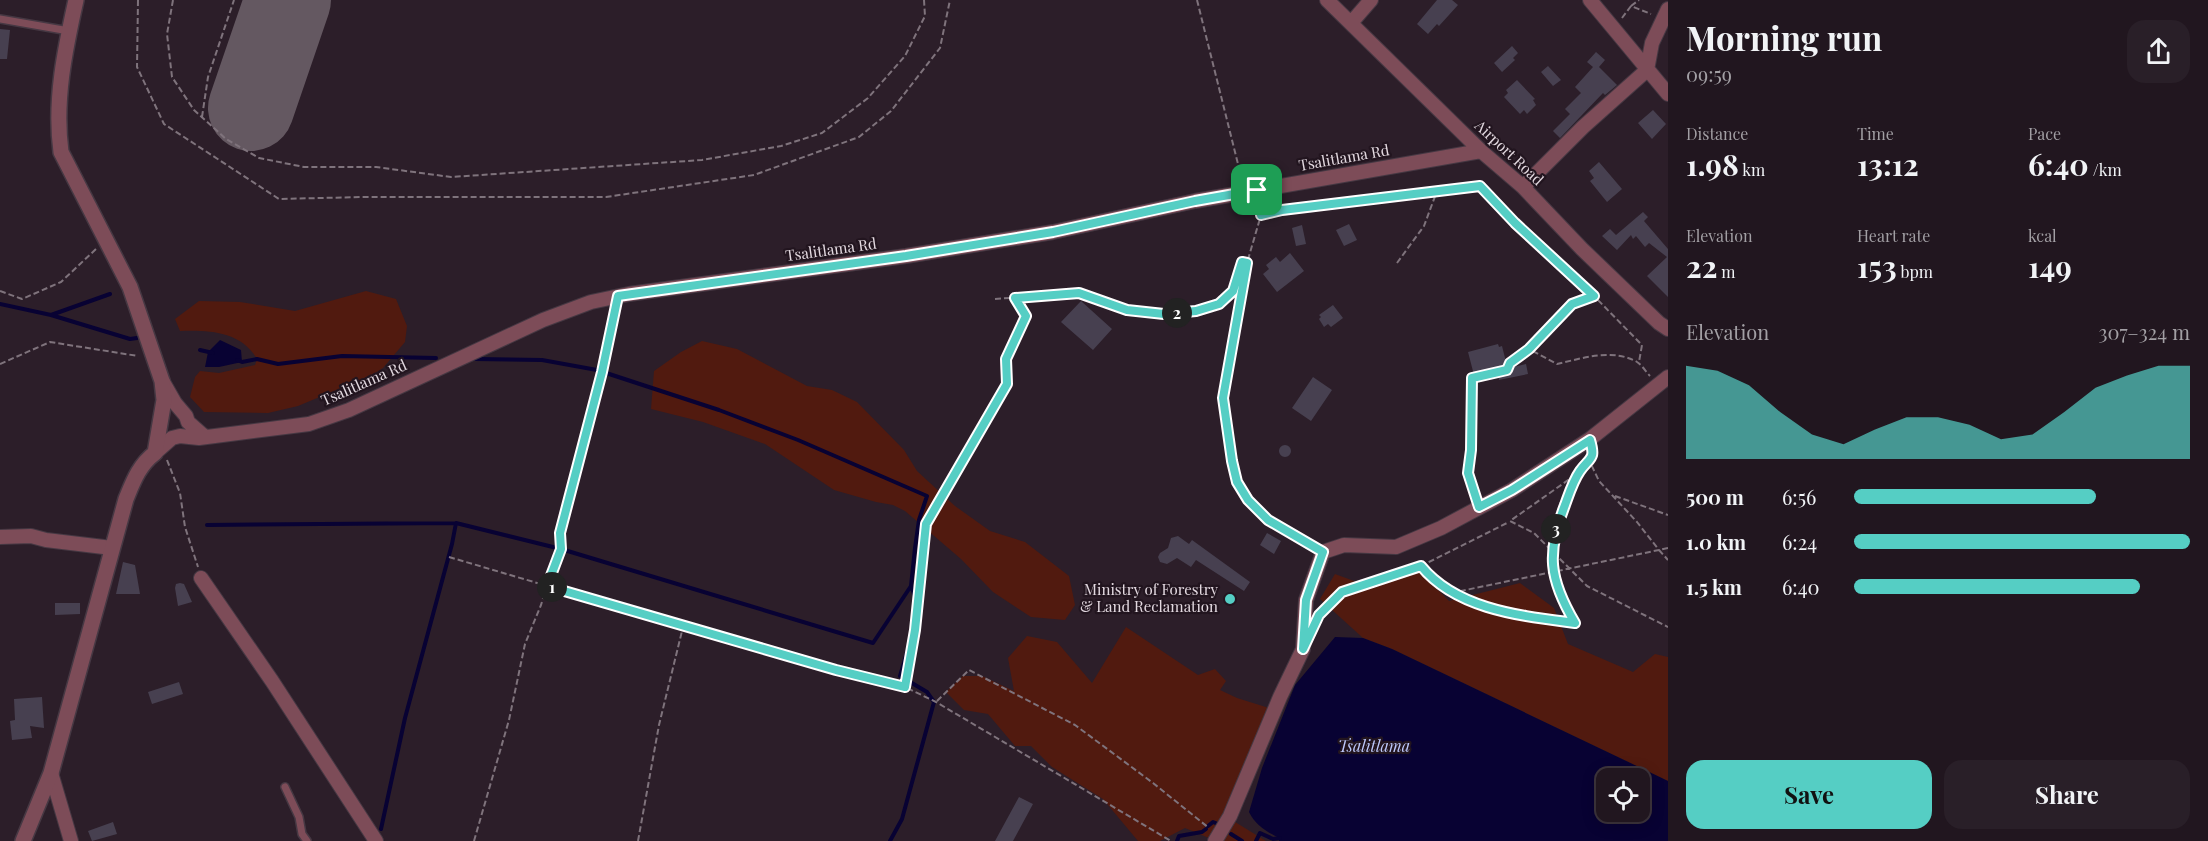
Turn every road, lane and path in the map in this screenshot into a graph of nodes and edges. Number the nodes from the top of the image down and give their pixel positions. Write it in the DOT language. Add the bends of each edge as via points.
graph roads {
  1 [pos="76,0"];
  2 [pos="138,0"];
  3 [pos="173,0"];
  4 [pos="234,0"];
  5 [pos="924,0"];
  6 [pos="950,0"];
  7 [pos="1197,0"];
  8 [pos="1327,0"];
  9 [pos="1371,0"];
  10 [pos="1590,0"];
  11 [pos="1639,0"];
  12 [pos="1631,6"];
  13 [pos="1666,13"];
  14 [pos="0,19"];
  15 [pos="1351,23"];
  16 [pos="1615,28"];
  17 [pos="69,31"];
  18 [pos="1647,70"];
  19 [pos="1668,94"];
  20 [pos="201,117"];
  21 [pos="1481,151"];
  22 [pos="1523,187"];
  23 [pos="1437,190"];
  24 [pos="1251,191"];
  25 [pos="1261,215"];
  26 [pos="106,239"];
  27 [pos="1247,263"];
  28 [pos="1397,263"];
  29 [pos="0,291"];
  30 [pos="618,296"];
  31 [pos="1594,296"];
  32 [pos="1015,298"];
  33 [pos="995,299"];
  34 [pos="1668,329"];
  35 [pos="1529,349"];
  36 [pos="154,358"];
  37 [pos="1639,362"];
  38 [pos="0,364"];
  39 [pos="162,381"];
  40 [pos="1663,381"];
  41 [pos="185,417"];
  42 [pos="161,421"];
  43 [pos="205,437"];
  44 [pos="1590,440"];
  45 [pos="167,444"];
  46 [pos="1590,462"];
  47 [pos="1581,471"];
  48 [pos="1612,495"];
  49 [pos="1479,507"];
  50 [pos="1668,515"];
  51 [pos="1510,521"];
  52 [pos="0,537"];
  53 [pos="112,548"];
  54 [pos="1668,548"];
  55 [pos="1552,549"];
  56 [pos="1659,550"];
  57 [pos="1323,552"];
  58 [pos="449,557"];
  59 [pos="1668,560"];
  60 [pos="1421,566"];
  61 [pos="1568,568"];
  62 [pos="1553,572"];
  63 [pos="201,578"];
  64 [pos="547,586"];
  65 [pos="1451,593"];
  66 [pos="1315,624"];
  67 [pos="683,626"];
  68 [pos="1668,627"];
  69 [pos="905,687"];
  70 [pos="936,702"];
  71 [pos="51,773"];
  72 [pos="285,787"];
  73 [pos="1217,838"];
  74 [pos="23,841"];
  75 [pos="72,841"];
  76 [pos="307,841"];
  77 [pos="376,841"];
  78 [pos="474,841"];
  79 [pos="638,841"];
  80 [pos="1171,841"];
  1 -- 17 [label="street"];
  2 -- 6 [label="path" via="137,68 164,123 279,200 606,197 754,175 860,137 891,111 939,48"];
  3 -- 20 [label="path" via="168,34 172,77"];
  4 -- 20 [label="path" via="208,77"];
  5 -- 20 [label="path" via="925,16 905,56 868,98 822,133 781,146 702,160 451,177 376,167 304,167 259,159 226,140"];
  7 -- 24 [label="path"];
  8 -- 15 [label="street, Airport Road"];
  9 -- 15 [label="street"];
  10 -- 16 [label="street"];
  11 -- 12 [label="path"];
  12 -- 13 [label="path"];
  12 -- 16 [label="path"];
  13 -- 18 [label="street" via="1652,43"];
  14 -- 17 [label="lane"];
  15 -- 21 [label="street, Airport Road"];
  16 -- 18 [label="street"];
  17 -- 26 [label="street" via="58,127 61,152"];
  18 -- 19 [label="street"];
  18 -- 22 [label="street"];
  21 -- 22 [label="street, Airport Road"];
  21 -- 24 [label="street, Tsalitlama Rd"];
  22 -- 34 [label="street, Airport Road" via="1582,249"];
  23 -- 25 [label="path"];
  23 -- 28 [label="path" via="1424,226"];
  23 -- 31 [label="path" via="1480,186"];
  24 -- 25 [label="path"];
  24 -- 30 [label="street, Tsalitlama Rd" via="1053,232"];
  25 -- 27 [label="path"];
  26 -- 29 [label="path" via="61,282 22,299"];
  26 -- 36 [label="street" via="130,288"];
  27 -- 32 [label="path" via="1242,262 1233,291 1219,304 1196,311 1164,314 1127,310 1079,293"];
  27 -- 57 [label="path" via="1223,398 1237,482 1268,520"];
  30 -- 43 [label="street, Tsalitlama Rd" via="543,320 350,410 309,424"];
  30 -- 64 [label="path" via="560,533 561,549"];
  31 -- 35 [label="path" via="1572,304"];
  31 -- 37 [label="path" via="1642,345"];
  32 -- 33 [label="path"];
  32 -- 69 [label="path" via="1026,316 1006,359 1007,384 926,524"];
  35 -- 37 [label="path" via="1557,364 1597,355"];
  35 -- 49 [label="path" via="1507,370 1472,378 1468,473"];
  36 -- 38 [label="path" via="50,342"];
  36 -- 39 [label="street"];
  37 -- 40 [label="path"];
  39 -- 41 [label="street"];
  39 -- 42 [label="street"];
  40 -- 44 [label="street"];
  41 -- 42 [label="street" via="175,409 168,410"];
  41 -- 43 [label="street"];
  41 -- 45 [label="street" via="186,430"];
  42 -- 45 [label="street"];
  42 -- 45 [label="street"];
  43 -- 45 [label="street, Tsalitlama Rd"];
  44 -- 46 [label="path"];
  44 -- 49 [label="street"];
  45 -- 53 [label="street" via="146,459 134,478"];
  45 -- 63 [label="path"];
  46 -- 47 [label="path"];
  46 -- 48 [label="path" via="1599,481"];
  47 -- 51 [label="path"];
  47 -- 55 [label="path" via="1556,526"];
  48 -- 50 [label="path"];
  48 -- 56 [label="path"];
  49 -- 57 [label="street" via="1396,547 1344,545"];
  51 -- 55 [label="path" via="1534,533"];
  51 -- 60 [label="path"];
  52 -- 53 [label="street" via="31,536"];
  53 -- 71 [label="street"];
  54 -- 56 [label="path"];
  55 -- 61 [label="path"];
  55 -- 62 [label="path"];
  56 -- 59 [label="path"];
  56 -- 61 [label="path"];
  57 -- 73 [label="street" via="1306,600 1303,649"];
  58 -- 64 [label="path"];
  60 -- 65 [label="path"];
  60 -- 66 [label="path" via="1342,592"];
  61 -- 62 [label="path"];
  61 -- 68 [label="path" via="1587,586"];
  62 -- 65 [label="path"];
  62 -- 65 [label="path" via="1562,602 1575,623 1520,616"];
  63 -- 77 [label="street"];
  64 -- 67 [label="path"];
  64 -- 78 [label="path" via="525,644 509,720"];
  67 -- 69 [label="path"];
  67 -- 79 [label="path" via="659,724"];
  69 -- 70 [label="path"];
  70 -- 73 [label="path" via="969,670 1075,725 1153,783"];
  70 -- 80 [label="path"];
  71 -- 74 [label="street"];
  71 -- 75 [label="street"];
  72 -- 76 [label="lane"];
}
